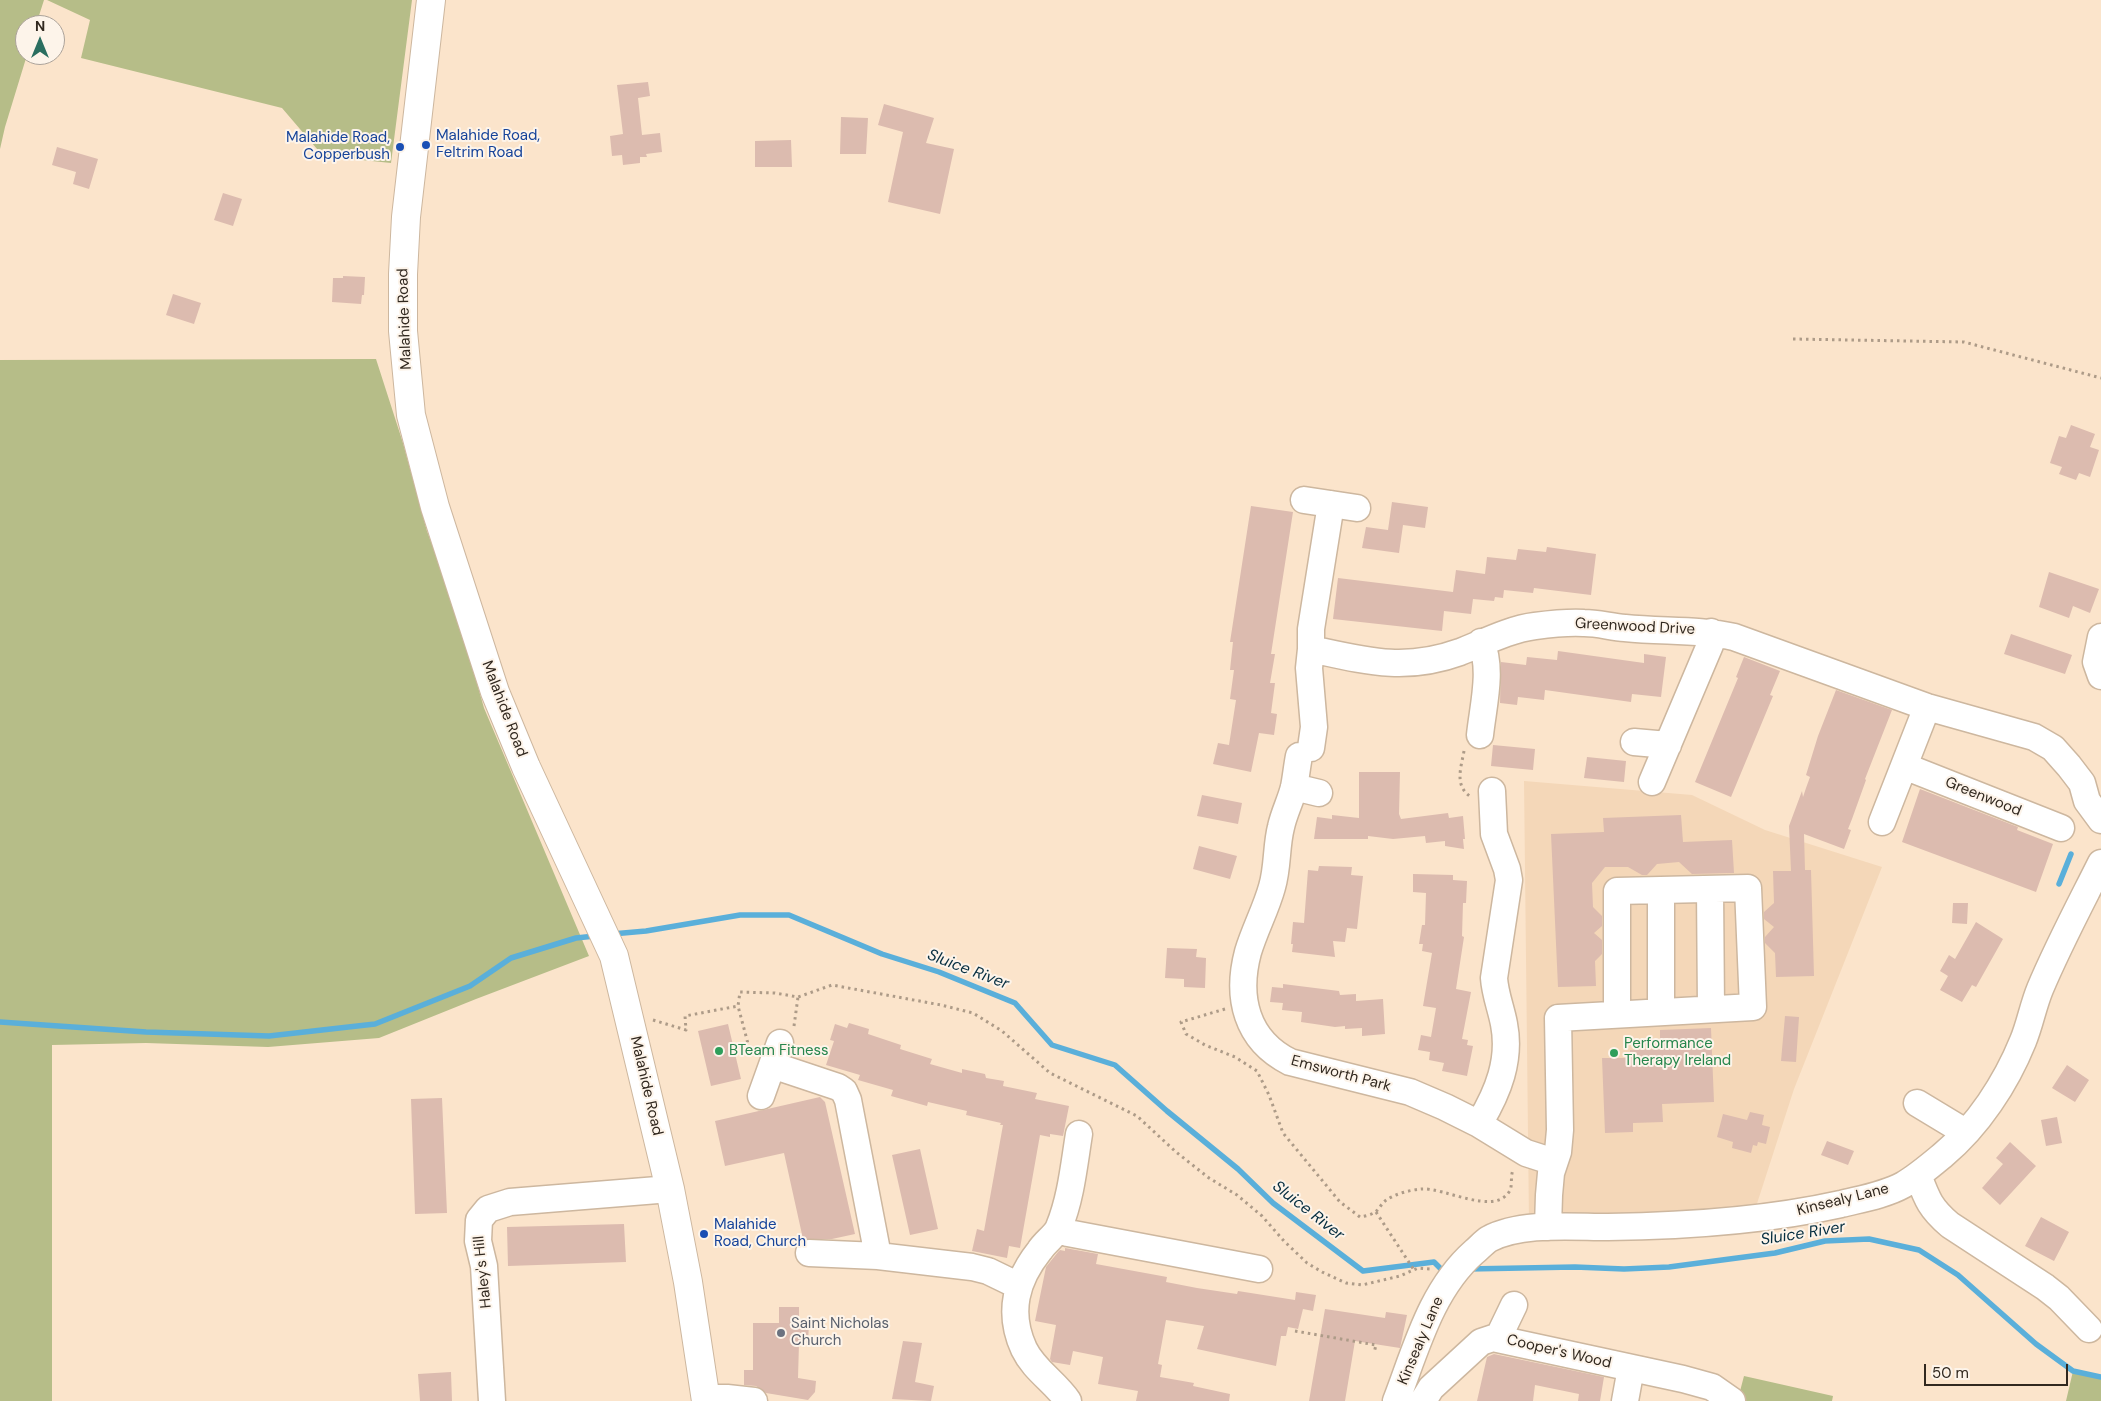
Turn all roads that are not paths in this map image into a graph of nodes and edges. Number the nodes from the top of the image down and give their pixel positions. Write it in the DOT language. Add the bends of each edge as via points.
graph roads {
  1 [pos="431,0"];
  2 [pos="1304,500"];
  3 [pos="1330,504"];
  4 [pos="1357,508"];
  5 [pos="1711,632"];
  6 [pos="2101,637"];
  7 [pos="1480,642"];
  8 [pos="1312,649"];
  9 [pos="2101,676"];
  10 [pos="1927,707"];
  11 [pos="1480,735"];
  12 [pos="1634,742"];
  13 [pos="1668,745"];
  14 [pos="1904,766"];
  15 [pos="1652,782"];
  16 [pos="1294,787"];
  17 [pos="1492,791"];
  18 [pos="1319,793"];
  19 [pos="2101,820"];
  20 [pos="1882,822"];
  21 [pos="2061,828"];
  22 [pos="2101,863"];
  23 [pos="1710,889"];
  24 [pos="1661,890"];
  25 [pos="1710,1009"];
  26 [pos="1661,1012"];
  27 [pos="1617,1014"];
  28 [pos="761,1096"];
  29 [pos="1917,1103"];
  30 [pos="1477,1123"];
  31 [pos="1965,1132"];
  32 [pos="1079,1134"];
  33 [pos="1554,1162"];
  34 [pos="1918,1175"];
  35 [pos="670,1189"];
  36 [pos="1548,1227"];
  37 [pos="1058,1230"];
  38 [pos="809,1253"];
  39 [pos="878,1256"];
  40 [pos="1258,1269"];
  41 [pos="1019,1286"];
  42 [pos="1514,1305"];
  43 [pos="2089,1329"];
  44 [pos="1496,1338"];
  45 [pos="1631,1368"];
  46 [pos="706,1399"];
  47 [pos="492,1401"];
  48 [pos="754,1401"];
  49 [pos="1068,1401"];
  50 [pos="1396,1401"];
  51 [pos="1423,1401"];
  52 [pos="1625,1401"];
  53 [pos="1732,1401"];
  1 -- 35 [label="main road, Malahide Road" via="406,217 403,274 403,331 411,416 435,507 496,692 526,767 614,956"];
  2 -- 3 [label="street"];
  3 -- 4 [label="street"];
  3 -- 8 [label="street, Emsworth Park" via="1311,629"];
  5 -- 7 [label="street, Greenwood Drive" via="1626,628 1583,622 1533,626"];
  5 -- 10 [label="street, Greenwood Drive" via="1734,637"];
  5 -- 13 [label="street" via="1710,646"];
  6 -- 9 [label="street" via="2096,662"];
  7 -- 8 [label="street, Greenwood Drive" via="1460,652 1422,662 1391,664"];
  7 -- 11 [label="street" via="1486,654 1487,668"];
  8 -- 16 [label="street, Emsworth Park" via="1309,668 1314,727"];
  10 -- 14 [label="street"];
  10 -- 19 [label="street, Greenwood Drive" via="2034,737 2053,748 2082,783 2087,801"];
  12 -- 13 [label="street"];
  13 -- 15 [label="street"];
  14 -- 20 [label="street"];
  14 -- 21 [label="street, Greenwood"];
  16 -- 18 [label="street"];
  16 -- 30 [label="street, Emsworth Park" via="1281,826 1273,886 1246,963 1243,987 1249,1021 1258,1037 1275,1054 1290,1062 1404,1090"];
  17 -- 30 [label="street" via="1494,834 1509,880 1494,978 1506,1042 1498,1088"];
  22 -- 31 [label="street, Kinsealy Lane" via="2053,960 2024,1040 2006,1078"];
  23 -- 24 [label="street"];
  23 -- 25 [label="street"];
  23 -- 25 [label="street" via="1748,888 1753,1007"];
  24 -- 26 [label="street"];
  24 -- 27 [label="street" via="1617,891"];
  25 -- 26 [label="street"];
  26 -- 27 [label="street"];
  27 -- 33 [label="street" via="1558,1018 1560,1130"];
  28 -- 39 [label="street" via="768,1057 844,1091"];
  29 -- 31 [label="street"];
  30 -- 33 [label="street, Emsworth Park" via="1522,1151"];
  31 -- 34 [label="street, Kinsealy Lane"];
  32 -- 37 [label="street" via="1064,1217"];
  33 -- 36 [label="street"];
  34 -- 36 [label="street, Kinsealy Lane" via="1886,1192 1816,1210 1750,1219 1645,1226"];
  34 -- 43 [label="street" via="1930,1207 1950,1226 2045,1286"];
  35 -- 46 [label="main road, Malahide Road"];
  35 -- 47 [label="street, Haley's Hill" via="510,1202 488,1210 479,1220 478,1241 484,1266"];
  36 -- 50 [label="street, Kinsealy Lane" via="1514,1231 1488,1240 1461,1264 1435,1302"];
  37 -- 40 [label="street"];
  37 -- 41 [label="street" via="1038,1252"];
  38 -- 39 [label="street"];
  39 -- 41 [label="street" via="972,1267"];
  41 -- 49 [label="street" via="1015,1313 1024,1349 1038,1370"];
  42 -- 44 [label="street"];
  44 -- 45 [label="street, Cooper's Wood"];
  44 -- 51 [label="street, Cooper's Wood" via="1481,1342 1431,1388"];
  45 -- 52 [label="street, Cooper's Wood"];
  45 -- 53 [label="street, Cooper's Wood" via="1712,1387"];
  46 -- 48 [label="street"];
}
